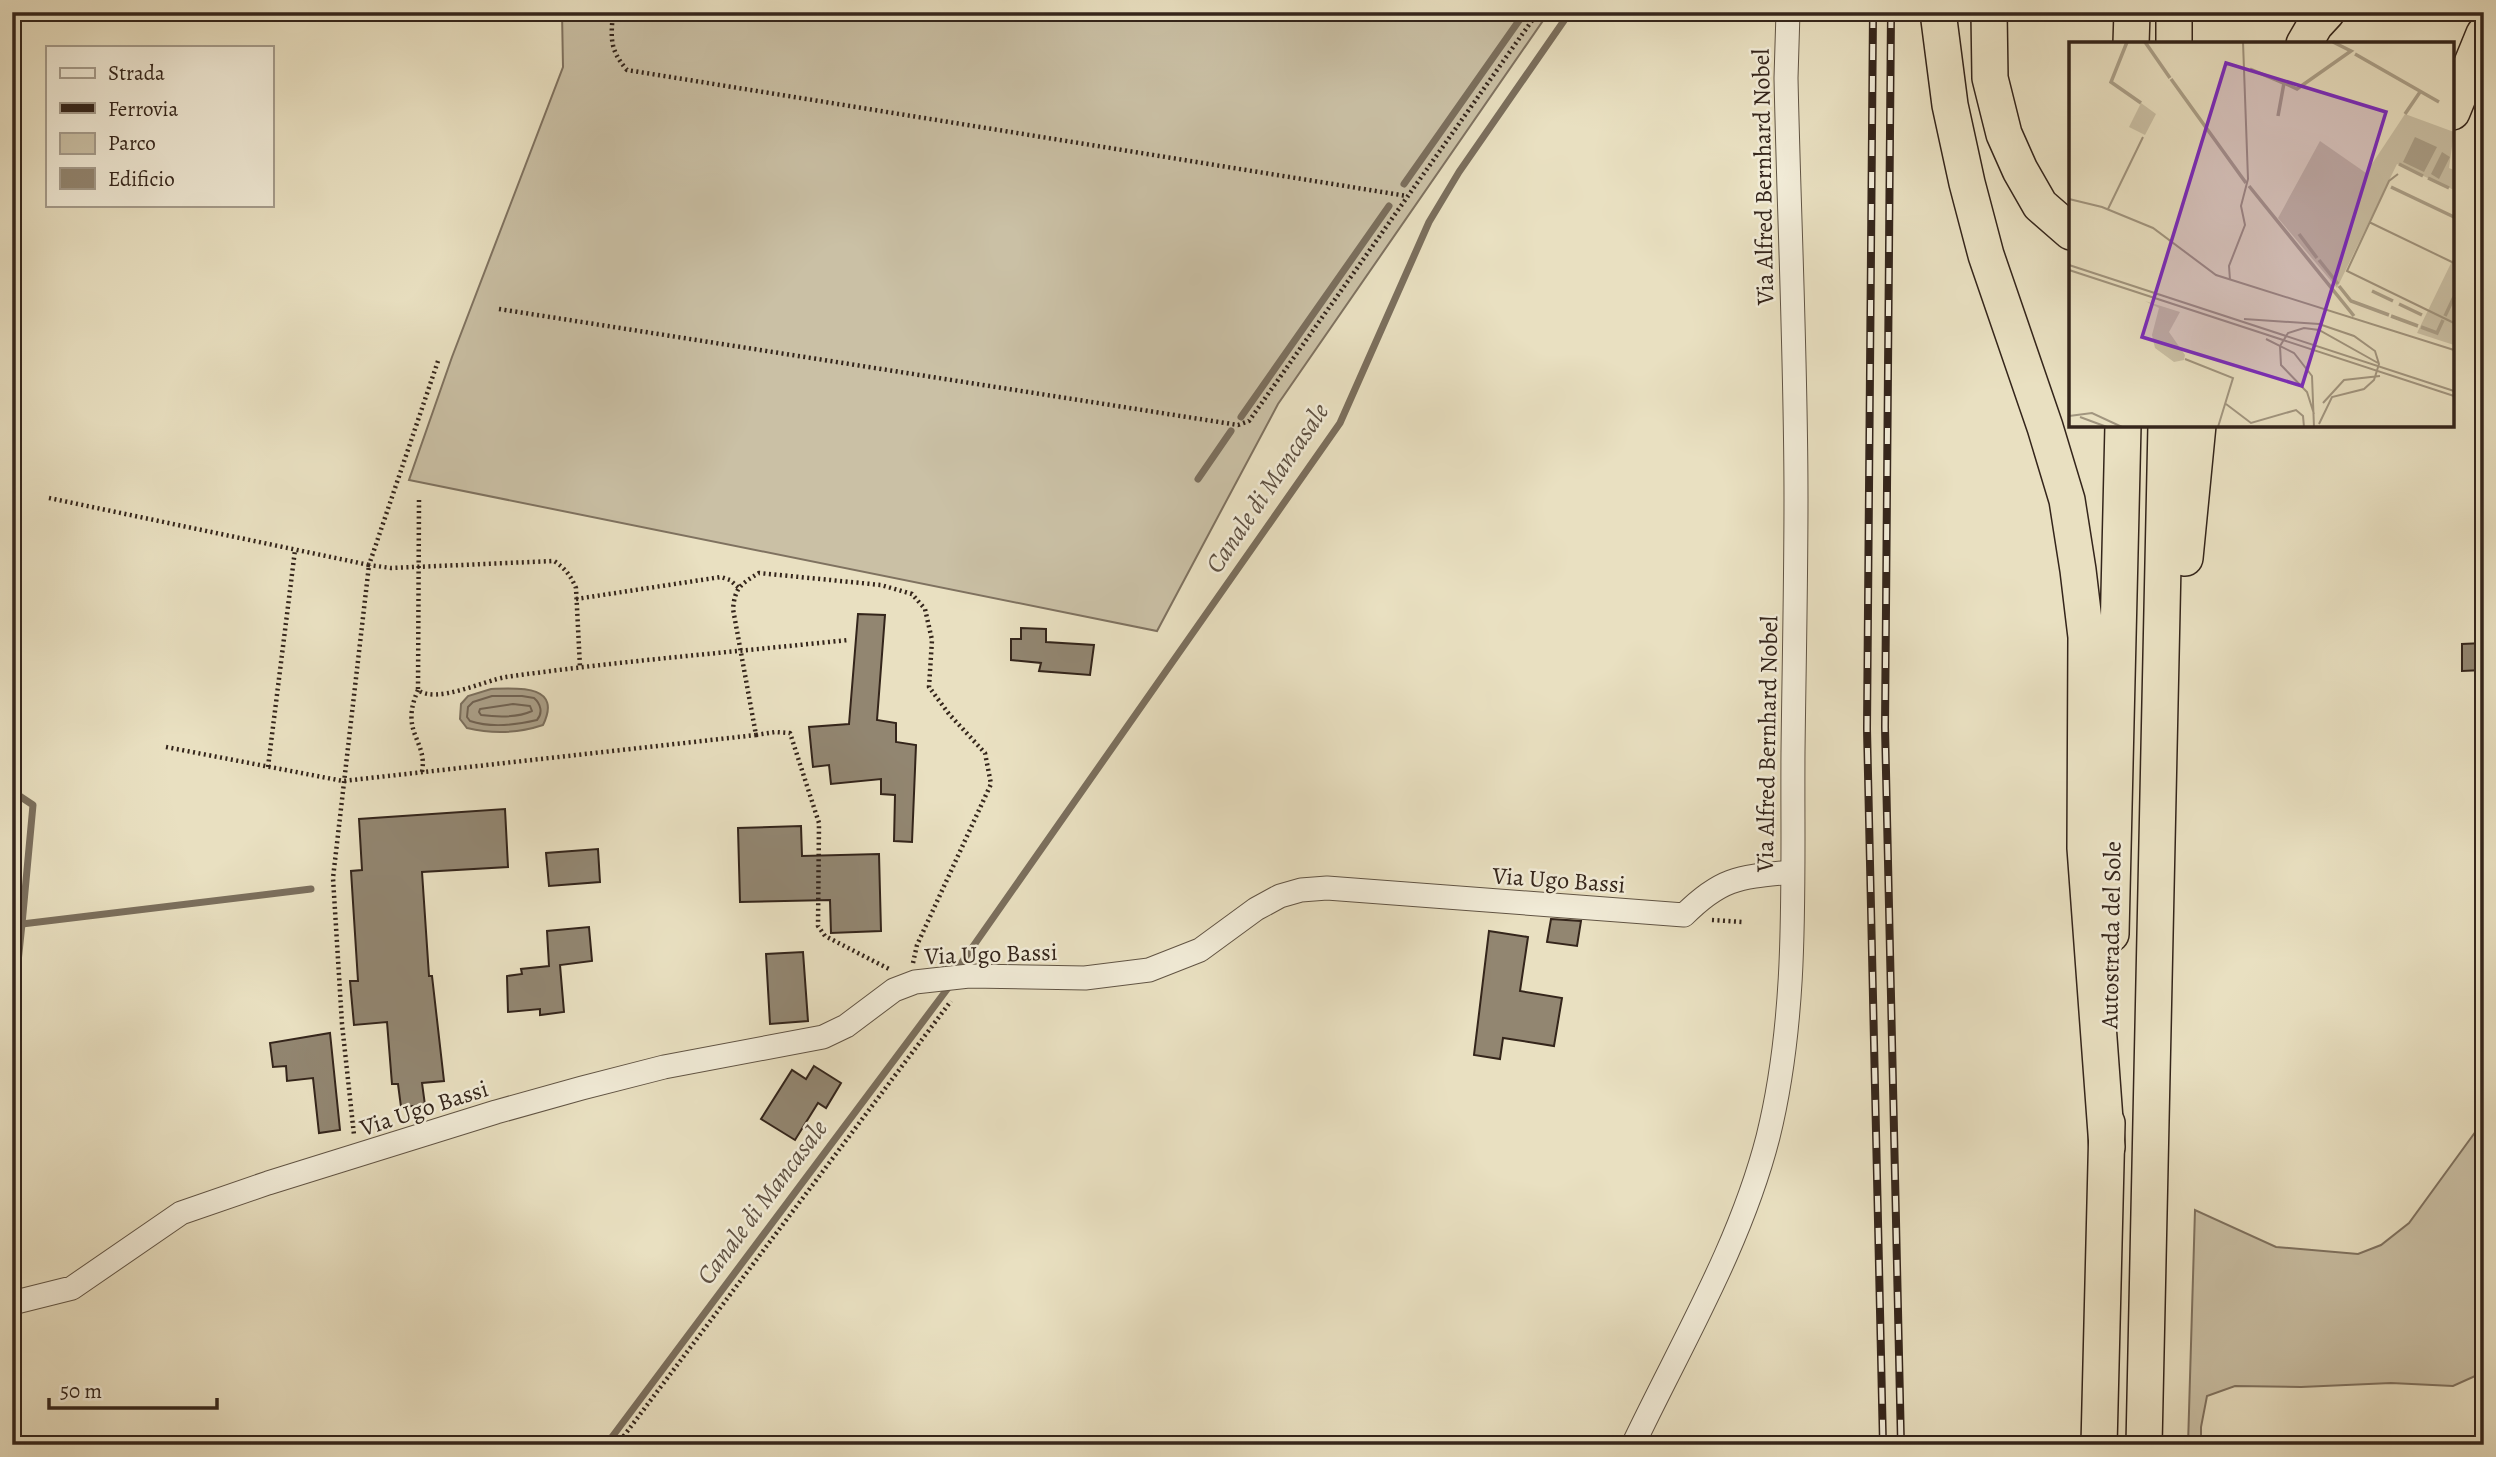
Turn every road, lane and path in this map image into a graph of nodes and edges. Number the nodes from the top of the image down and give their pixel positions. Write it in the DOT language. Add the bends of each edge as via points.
graph roads {
  1 [pos="613,12"];
  2 [pos="1538,12"];
  3 [pos="1787,12"];
  4 [pos="1938,12"];
  5 [pos="1989,12"];
  6 [pos="2132,12"];
  7 [pos="2174,12"];
  8 [pos="2327,12"];
  9 [pos="2484,34"];
  10 [pos="2131,42"];
  11 [pos="2174,42"];
  12 [pos="2305,42"];
  13 [pos="2454,107"];
  14 [pos="1408,196"];
  15 [pos="2069,230"];
  16 [pos="499,309"];
  17 [pos="438,361"];
  18 [pos="2123,427"];
  19 [pos="2166,427"];
  20 [pos="2197,427"];
  21 [pos="49,498"];
  22 [pos="419,500"];
  23 [pos="295,550"];
  24 [pos="369,565"];
  25 [pos="419,566"];
  26 [pos="739,588"];
  27 [pos="576,600"];
  28 [pos="848,640"];
  29 [pos="740,652"];
  30 [pos="580,667"];
  31 [pos="418,690"];
  32 [pos="756,735"];
  33 [pos="166,747"];
  34 [pos="268,766"];
  35 [pos="422,772"];
  36 [pos="343,781"];
  37 [pos="2158,830"];
  38 [pos="1792,872"];
  39 [pos="969,976"];
  40 [pos="915,982"];
  41 [pos="2106,1147"];
  42 [pos="357,1157"];
  43 [pos="12,1303"];
  44 [pos="617,1445"];
  45 [pos="1633,1445"];
  46 [pos="2099,1445"];
  47 [pos="2144,1445"];
  1 -- 14 [label="path" via="615,57 627,70"];
  2 -- 14 [label="path"];
  3 -- 38 [label="street, Via Alfred Bernhard Nobel" via="1796,496"];
  4 -- 41 [label="highway" via="1950,105 1967,183 1986,255 2067,500 2078,570 2085,637 2085,848"];
  5 -- 15 [label="highway" via="1990,78 2004,134 2040,205"];
  6 -- 10 [label="highway"];
  7 -- 11 [label="highway"];
  8 -- 12 [label="highway"];
  9 -- 13 [label="highway"];
  14 -- 16 [label="path" via="1249,421 1238,425"];
  17 -- 24 [label="path"];
  18 -- 41 [label="highway, Autostrada del Sole"];
  19 -- 37 [label="highway, Autostrada del Sole"];
  20 -- 37 [label="highway"];
  21 -- 23 [label="path"];
  22 -- 25 [label="path"];
  23 -- 24 [label="path"];
  23 -- 34 [label="path"];
  24 -- 25 [label="path"];
  24 -- 36 [label="path"];
  25 -- 27 [label="path" via="554,561 571,576"];
  25 -- 31 [label="path"];
  26 -- 27 [label="path" via="721,577"];
  26 -- 29 [label="path" via="733,609"];
  26 -- 40 [label="path" via="759,573 881,585 912,594 925,609 932,640 929,687 985,753 991,784 917,945 912,970"];
  27 -- 30 [label="path"];
  28 -- 29 [label="path"];
  29 -- 30 [label="path"];
  29 -- 32 [label="path"];
  30 -- 31 [label="path" via="490,680 429,696"];
  31 -- 35 [label="path" via="410,724 421,753"];
  32 -- 35 [label="path"];
  32 -- 40 [label="path" via="790,733 819,823 818,926 837,943"];
  33 -- 34 [label="path"];
  34 -- 36 [label="path"];
  35 -- 36 [label="path"];
  36 -- 42 [label="path" via="333,878 342,1024"];
  37 -- 47 [label="highway, Autostrada del Sole"];
  38 -- 39 [label="street, Via Ugo Bassi" via="1729,882 1704,895 1684,915 1326,888 1300,890 1256,909 1200,950 1149,970 1086,978"];
  38 -- 45 [label="street, Via Alfred Bernhard Nobel" via="1789,1006 1765,1147 1729,1248"];
  39 -- 40 [label="street, Via Ugo Bassi"];
  39 -- 44 [label="path"];
  40 -- 42 [label="street, Via Ugo Bassi" via="894,989 823,1037 664,1067 582,1088"];
  41 -- 46 [label="highway, Autostrada del Sole"];
  42 -- 43 [label="street, Via Ugo Bassi" via="181,1213 72,1288"];
}
